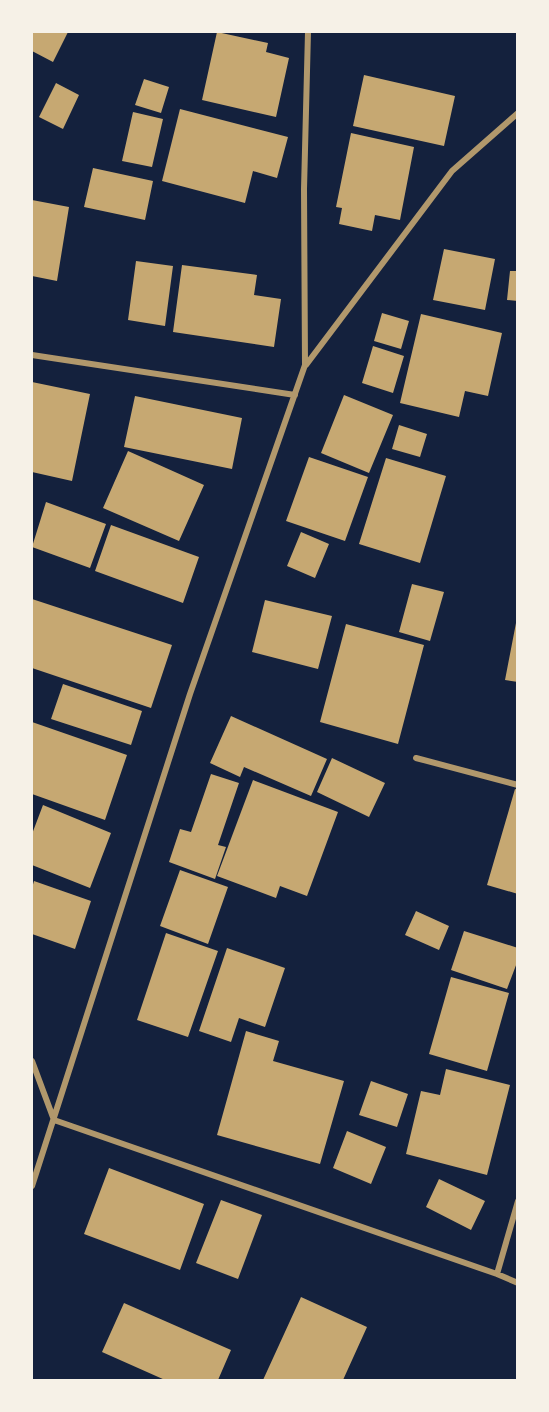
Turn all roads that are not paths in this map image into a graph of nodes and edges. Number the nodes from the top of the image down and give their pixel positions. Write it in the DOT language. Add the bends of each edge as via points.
graph roads {
  1 [pos="308,32"];
  2 [pos="518,113"];
  3 [pos="32,355"];
  4 [pos="305,365"];
  5 [pos="295,395"];
  6 [pos="416,758"];
  7 [pos="518,784"];
  8 [pos="32,1061"];
  9 [pos="54,1120"];
  10 [pos="32,1186"];
  11 [pos="518,1201"];
  12 [pos="497,1274"];
  13 [pos="518,1283"];
  1 -- 4 [label="street"];
  2 -- 4 [label="street" via="452,171"];
  3 -- 5 [label="street"];
  4 -- 5 [label="street"];
  5 -- 9 [label="street" via="190,694"];
  6 -- 7 [label="street"];
  8 -- 9 [label="street"];
  9 -- 10 [label="street"];
  9 -- 12 [label="street"];
  11 -- 12 [label="street"];
  12 -- 13 [label="street"];
}
